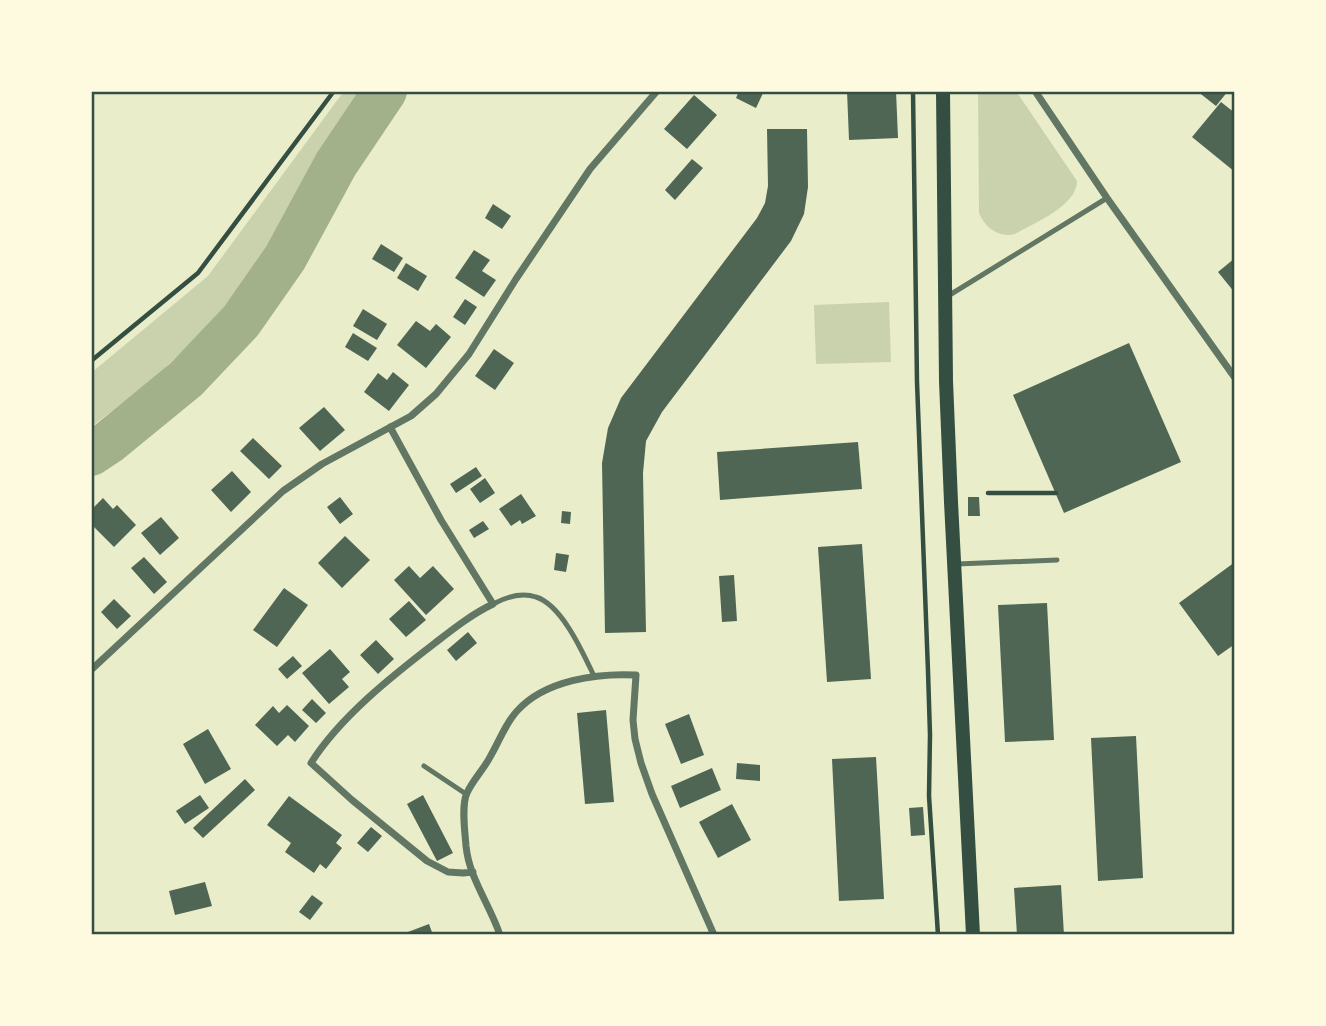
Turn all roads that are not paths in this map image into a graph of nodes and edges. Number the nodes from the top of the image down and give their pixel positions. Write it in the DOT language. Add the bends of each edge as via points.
graph roads {
  1 [pos="657,91"];
  2 [pos="943,91"];
  3 [pos="1035,91"];
  4 [pos="1107,198"];
  5 [pos="945,297"];
  6 [pos="1235,378"];
  7 [pos="390,427"];
  8 [pos="1057,560"];
  9 [pos="954,565"];
  10 [pos="493,604"];
  11 [pos="91,670"];
  12 [pos="594,676"];
  13 [pos="424,766"];
  14 [pos="466,794"];
  15 [pos="473,872"];
  16 [pos="500,935"];
  17 [pos="714,935"];
  18 [pos="972,935"];
  1 -- 7 [label="street" via="590,169 452,376 423,407"];
  2 -- 5 [label="main road"];
  3 -- 4 [label="street"];
  4 -- 5 [label="lane"];
  4 -- 6 [label="street"];
  5 -- 9 [label="main road"];
  7 -- 10 [label="street"];
  7 -- 11 [label="street" via="283,491"];
  8 -- 9 [label="lane"];
  9 -- 18 [label="main road"];
  10 -- 12 [label="lane" via="517,595 542,599 558,614"];
  10 -- 15 [label="street" via="419,656 356,710 311,763 427,862 448,872"];
  12 -- 14 [label="street" via="553,688 521,707"];
  12 -- 17 [label="street" via="636,675 635,739 641,763"];
  13 -- 14 [label="lane"];
  14 -- 15 [label="street" via="466,846"];
  15 -- 16 [label="street"];
}
